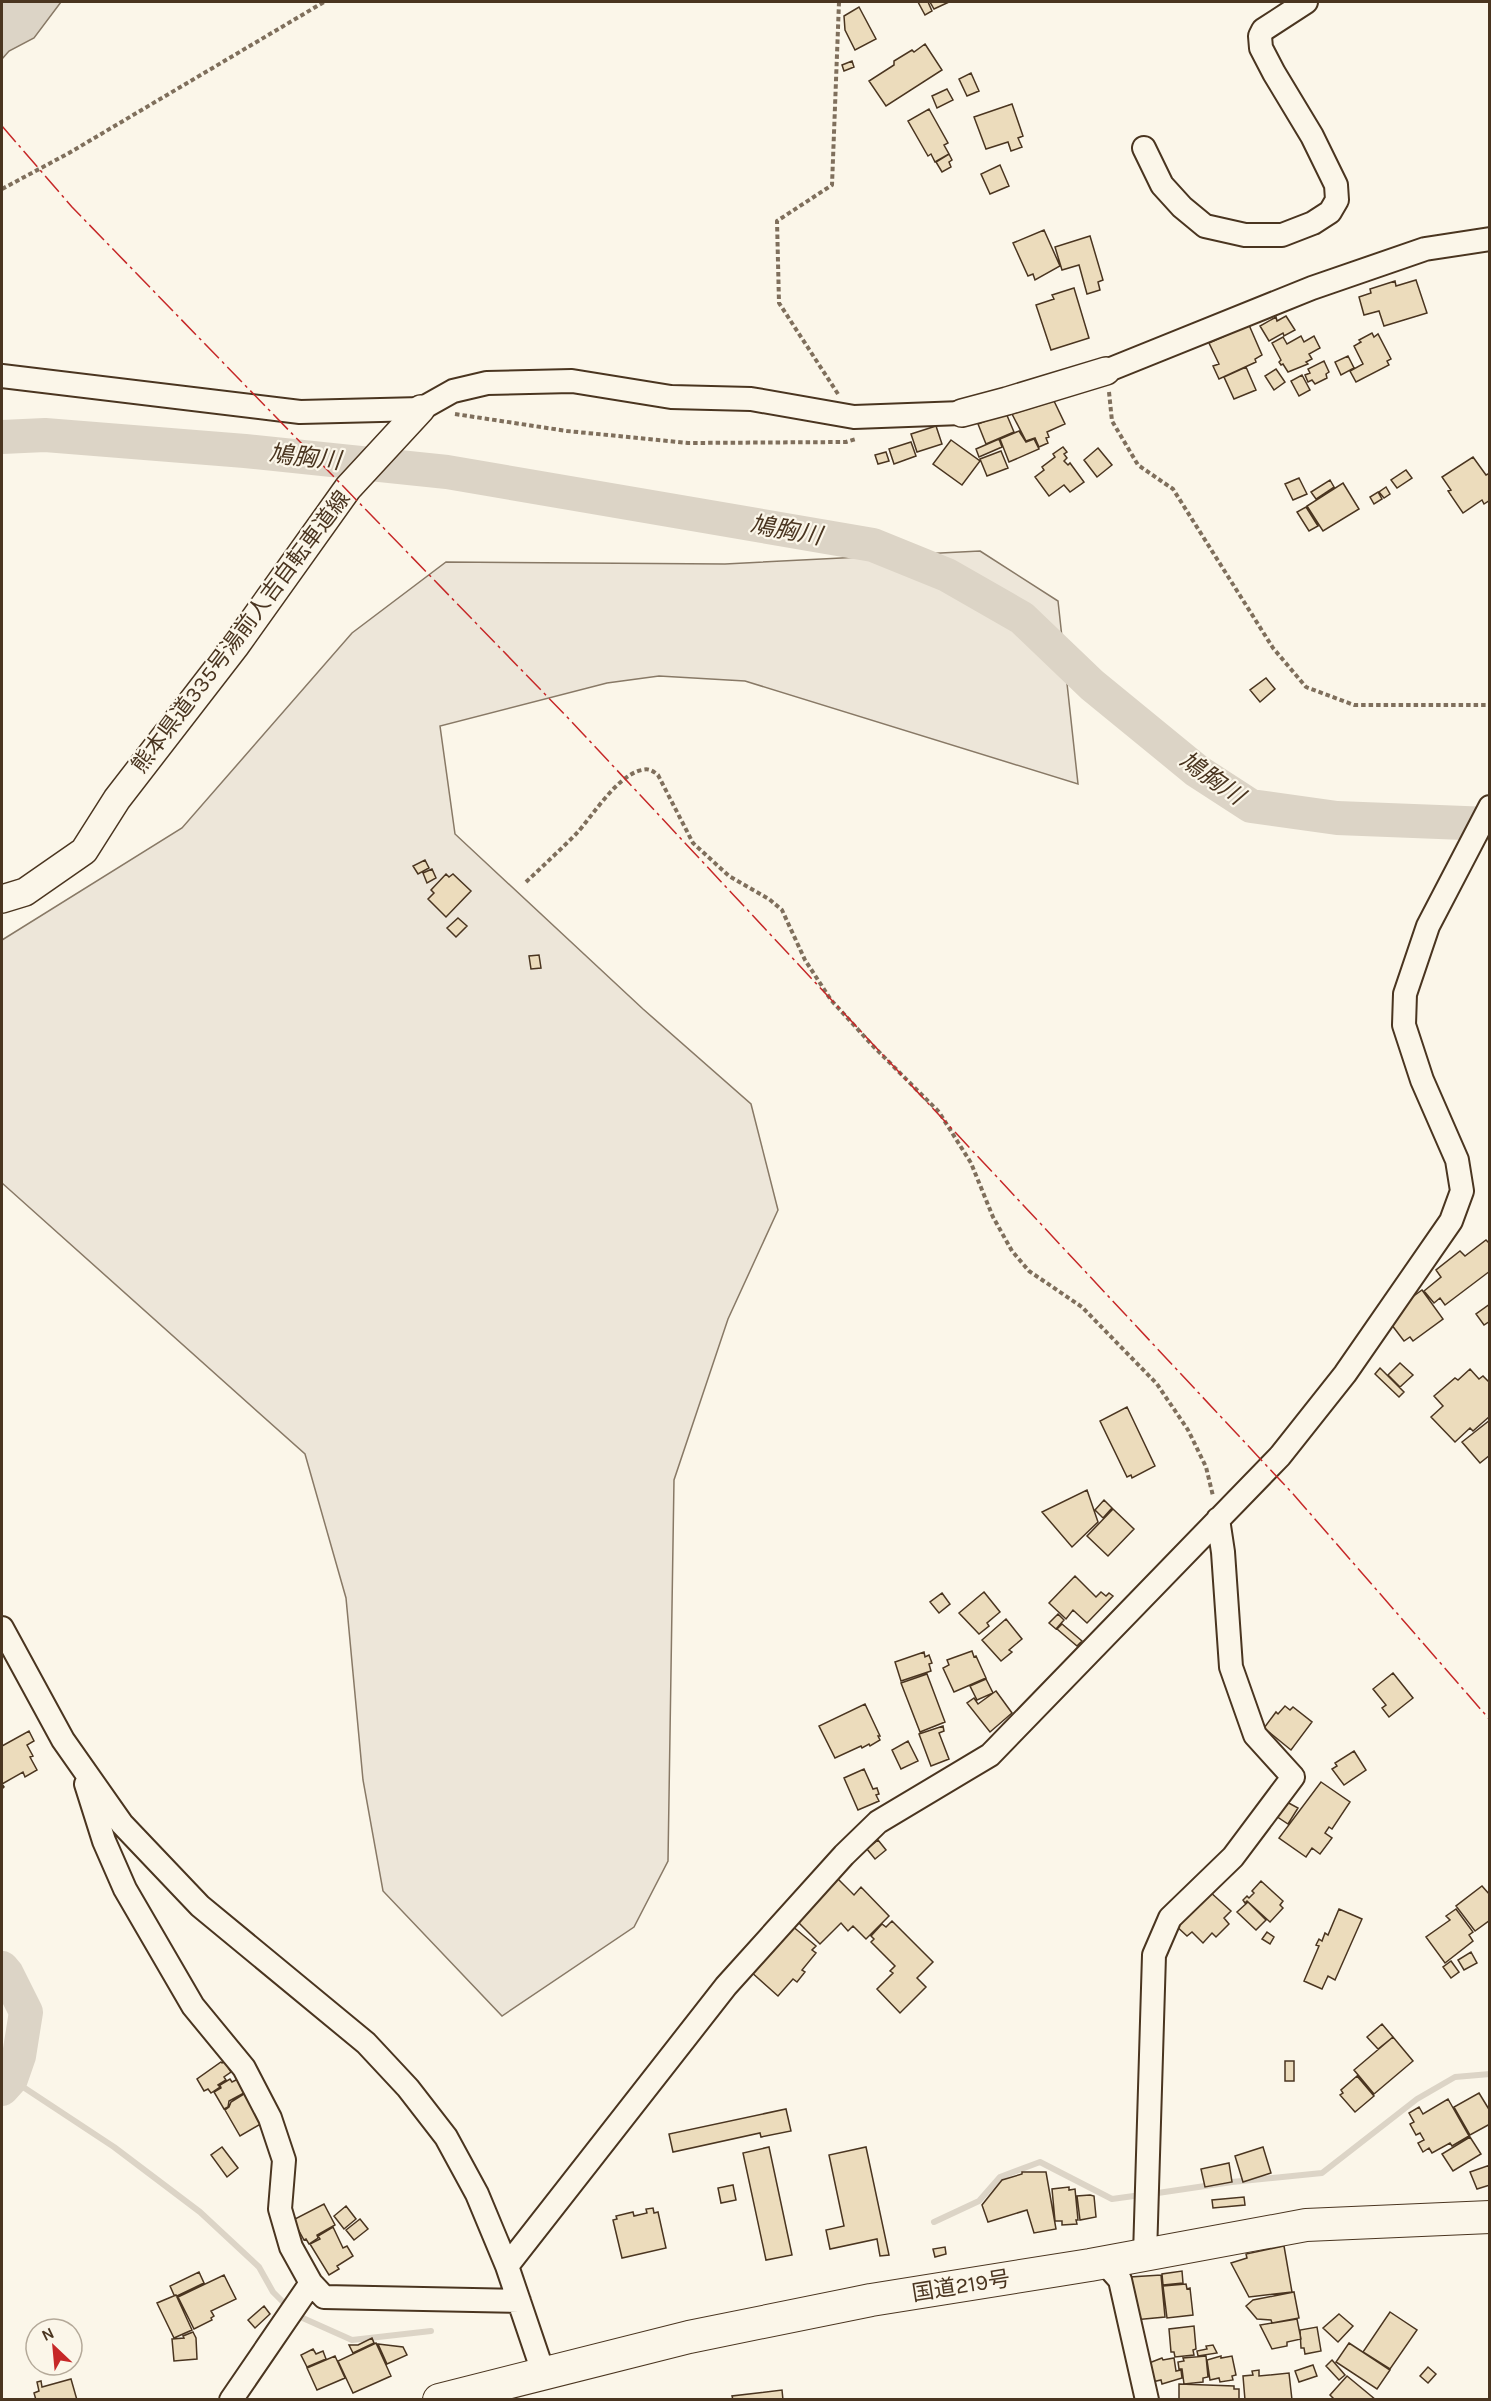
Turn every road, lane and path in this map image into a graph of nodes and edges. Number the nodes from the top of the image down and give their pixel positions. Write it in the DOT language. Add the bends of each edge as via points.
graph roads {
  1 [pos="324,2"];
  2 [pos="839,2"];
  3 [pos="1306,2"];
  4 [pos="1144,148"];
  5 [pos="2,189"];
  6 [pos="1490,239"];
  7 [pos="1106,371"];
  8 [pos="2,376"];
  9 [pos="421,409"];
  10 [pos="962,413"];
  11 [pos="855,428"];
  12 [pos="1490,705"];
  13 [pos="1490,807"];
  14 [pos="526,882"];
  15 [pos="2,899"];
  16 [pos="1218,1519"];
  17 [pos="2,1628"];
  18 [pos="80,1765"];
  19 [pos="1490,2217"];
  20 [pos="1145,2255"];
  21 [pos="1104,2262"];
  22 [pos="507,2266"];
  23 [pos="311,2283"];
  24 [pos="519,2301"];
  25 [pos="544,2375"];
  26 [pos="231,2400"];
  27 [pos="439,2400"];
  28 [pos="1147,2400"];
  1 -- 5 [label="path"];
  2 -- 11 [label="path" via="832,185 777,221 779,303"];
  3 -- 4 [label="street" via="1263,30 1261,48 1336,185 1337,200 1330,212 1282,235 1245,235 1204,226 1162,185"];
  6 -- 7 [label="street" via="1425,249 1312,288"];
  7 -- 10 [label="main road"];
  7 -- 12 [label="path" via="1112,421 1138,465 1173,489 1273,648 1306,687 1354,705"];
  8 -- 9 [label="street" via="300,412"];
  9 -- 11 [label="path" via="567,431 688,443 846,442"];
  9 -- 11 [label="street" via="453,391 487,383 572,381 671,397 751,399"];
  9 -- 15 [label="main road, 熊本県道335号湯前人吉自転車道線" via="348,488 236,645 117,799 84,850 25,892"];
  10 -- 11 [label="street"];
  13 -- 16 [label="street" via="1428,926 1405,994 1404,1025 1422,1080 1457,1160 1462,1191 1451,1221 1345,1374 1280,1456"];
  14 -- 16 [label="path" via="627,778 641,770 651,770 658,776 693,843 729,876 782,910 805,960 831,1000 939,1112 970,1163 1012,1251 1029,1271 1082,1307 1157,1384 1188,1430 1206,1467"];
  16 -- 20 [label="street" via="1231,1667 1255,1735 1293,1777 1233,1857 1170,1918 1154,1955"];
  16 -- 22 [label="street" via="990,1755 878,1822 844,1854 726,1986"];
  17 -- 18 [label="street"];
  18 -- 22 [label="street" via="122,1824 200,1906 366,2043 408,2088 446,2137 477,2194"];
  18 -- 23 [label="street" via="104,1841 125,1889 193,2006 244,2068 270,2118 284,2160 280,2209 291,2247"];
  19 -- 20 [label="highway, 国道219号" via="1306,2225"];
  20 -- 21 [label="highway, 国道219号"];
  21 -- 25 [label="highway, 国道219号" via="871,2300 689,2337"];
  21 -- 28 [label="street" via="1120,2280"];
  22 -- 24 [label="street"];
  23 -- 24 [label="street" via="324,2297"];
  23 -- 26 [label="street"];
  24 -- 25 [label="street"];
  25 -- 27 [label="highway, 国道219号"];
}
